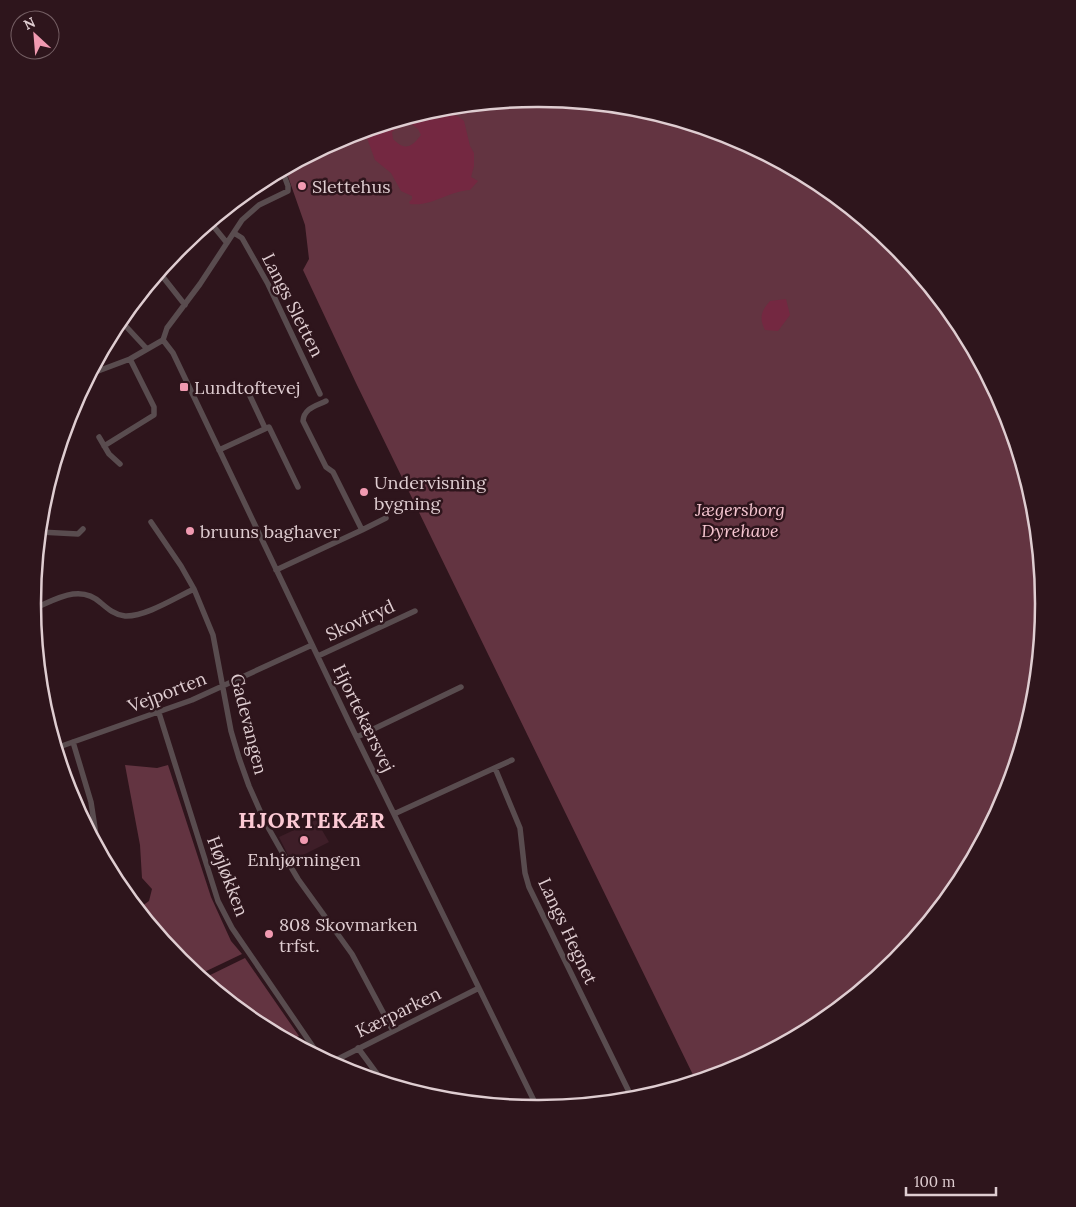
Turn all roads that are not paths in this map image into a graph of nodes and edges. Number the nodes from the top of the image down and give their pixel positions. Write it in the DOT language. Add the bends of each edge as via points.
graph roads {
  1 [pos="284,176"];
  2 [pos="213,227"];
  3 [pos="234,233"];
  4 [pos="227,243"];
  5 [pos="164,278"];
  6 [pos="185,305"];
  7 [pos="126,327"];
  8 [pos="163,340"];
  9 [pos="147,349"];
  10 [pos="130,359"];
  11 [pos="99,370"];
  12 [pos="320,394"];
  13 [pos="250,396"];
  14 [pos="326,402"];
  15 [pos="266,428"];
  16 [pos="99,437"];
  17 [pos="104,446"];
  18 [pos="219,450"];
  19 [pos="120,464"];
  20 [pos="298,487"];
  21 [pos="386,518"];
  22 [pos="151,522"];
  23 [pos="83,530"];
  24 [pos="362,530"];
  25 [pos="46,532"];
  26 [pos="276,570"];
  27 [pos="194,589"];
  28 [pos="41,606"];
  29 [pos="415,611"];
  30 [pos="312,645"];
  31 [pos="318,656"];
  32 [pos="223,687"];
  33 [pos="461,687"];
  34 [pos="160,713"];
  35 [pos="356,737"];
  36 [pos="74,742"];
  37 [pos="62,746"];
  38 [pos="512,760"];
  39 [pos="495,768"];
  40 [pos="394,814"];
  41 [pos="95,828"];
  42 [pos="479,988"];
  43 [pos="393,1031"];
  44 [pos="313,1046"];
  45 [pos="358,1048"];
  46 [pos="339,1058"];
  47 [pos="377,1074"];
  48 [pos="629,1092"];
  49 [pos="534,1100"];
  1 -- 3 [label="street" via="288,191 250,211"];
  2 -- 4 [label="street"];
  3 -- 4 [label="street"];
  3 -- 12 [label="street, Langs Sletten" via="242,238 268,284"];
  4 -- 6 [label="street"];
  5 -- 6 [label="street"];
  6 -- 8 [label="street" via="167,328"];
  7 -- 9 [label="street"];
  8 -- 9 [label="street"];
  8 -- 18 [label="street, Hjortekærsvej" via="173,353"];
  9 -- 10 [label="street"];
  10 -- 11 [label="street"];
  10 -- 17 [label="street" via="154,407 154,415"];
  13 -- 15 [label="street"];
  14 -- 24 [label="street" via="308,410 303,414 303,420"];
  15 -- 18 [label="street"];
  15 -- 20 [label="street" via="269,427"];
  16 -- 17 [label="street"];
  17 -- 19 [label="street"];
  18 -- 26 [label="street, Hjortekærsvej"];
  21 -- 24 [label="street"];
  22 -- 27 [label="street, Gadevangen"];
  23 -- 25 [label="street" via="78,534"];
  24 -- 26 [label="street"];
  26 -- 30 [label="street, Hjortekærsvej"];
  27 -- 28 [label="street" via="146,612 124,616 86,593 68,594"];
  27 -- 32 [label="street, Gadevangen" via="213,635"];
  29 -- 31 [label="street, Skovfryd"];
  30 -- 31 [label="street, Hjortekærsvej"];
  30 -- 32 [label="street, Vejporten"];
  31 -- 35 [label="street, Hjortekærsvej"];
  32 -- 34 [label="street, Vejporten"];
  32 -- 43 [label="street, Gadevangen" via="239,758 265,822 298,879 361,968"];
  33 -- 35 [label="street"];
  34 -- 36 [label="street, Vejporten"];
  34 -- 44 [label="street, Højløkken" via="218,901 232,928"];
  35 -- 40 [label="street, Hjortekærsvej"];
  36 -- 37 [label="street, Vejporten"];
  36 -- 41 [label="street"];
  38 -- 39 [label="street"];
  39 -- 40 [label="street"];
  39 -- 48 [label="street, Langs Hegnet" via="520,828 529,887"];
  40 -- 42 [label="street, Hjortekærsvej"];
  42 -- 43 [label="street, Kærparken"];
  42 -- 49 [label="street, Hjortekærsvej"];
  43 -- 45 [label="street, Kærparken"];
  45 -- 46 [label="street, Kærparken"];
  45 -- 47 [label="street"];
}
